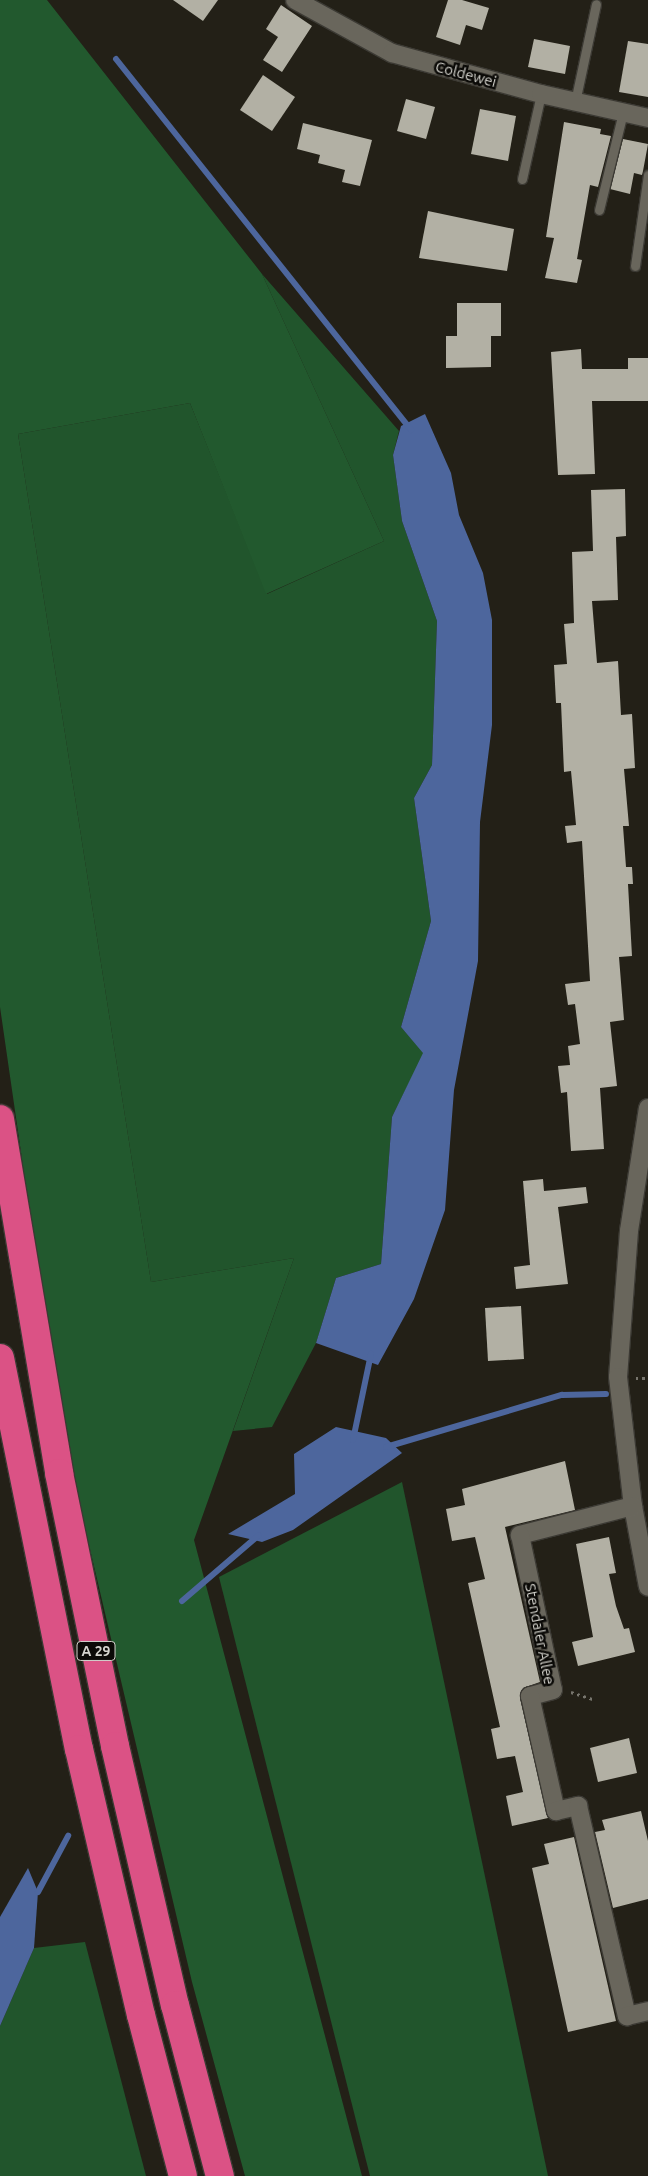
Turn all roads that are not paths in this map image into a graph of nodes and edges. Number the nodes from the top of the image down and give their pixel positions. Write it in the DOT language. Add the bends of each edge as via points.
graph roads {
  1 [pos="295,0"];
  2 [pos="596,4"];
  3 [pos="541,94"];
  4 [pos="575,102"];
  5 [pos="623,112"];
  6 [pos="648,118"];
  7 [pos="648,175"];
  8 [pos="522,178"];
  9 [pos="599,210"];
  10 [pos="634,266"];
  11 [pos="648,1108"];
  12 [pos="0,1119"];
  13 [pos="0,1358"];
  14 [pos="633,1506"];
  15 [pos="648,1587"];
  16 [pos="648,2011"];
  17 [pos="183,2176"];
  18 [pos="220,2176"];
  1 -- 3 [label="street, Coldewei" via="392,53"];
  2 -- 4 [label="lane"];
  3 -- 4 [label="street, Coldewei"];
  3 -- 8 [label="lane"];
  4 -- 5 [label="street, Coldewei"];
  5 -- 6 [label="street, Coldewei"];
  5 -- 9 [label="lane"];
  7 -- 10 [label="lane"];
  11 -- 14 [label="street" via="630,1231 618,1377"];
  12 -- 18 [label="highway, A 29" via="59,1473 115,1746 175,2005"];
  13 -- 17 [label="highway, A 29" via="79,1749 141,2015"];
  14 -- 15 [label="street"];
  14 -- 16 [label="street, Stendaler Allee" via="520,1535 553,1690 530,1696 556,1810 578,1806 627,2016"];
}
